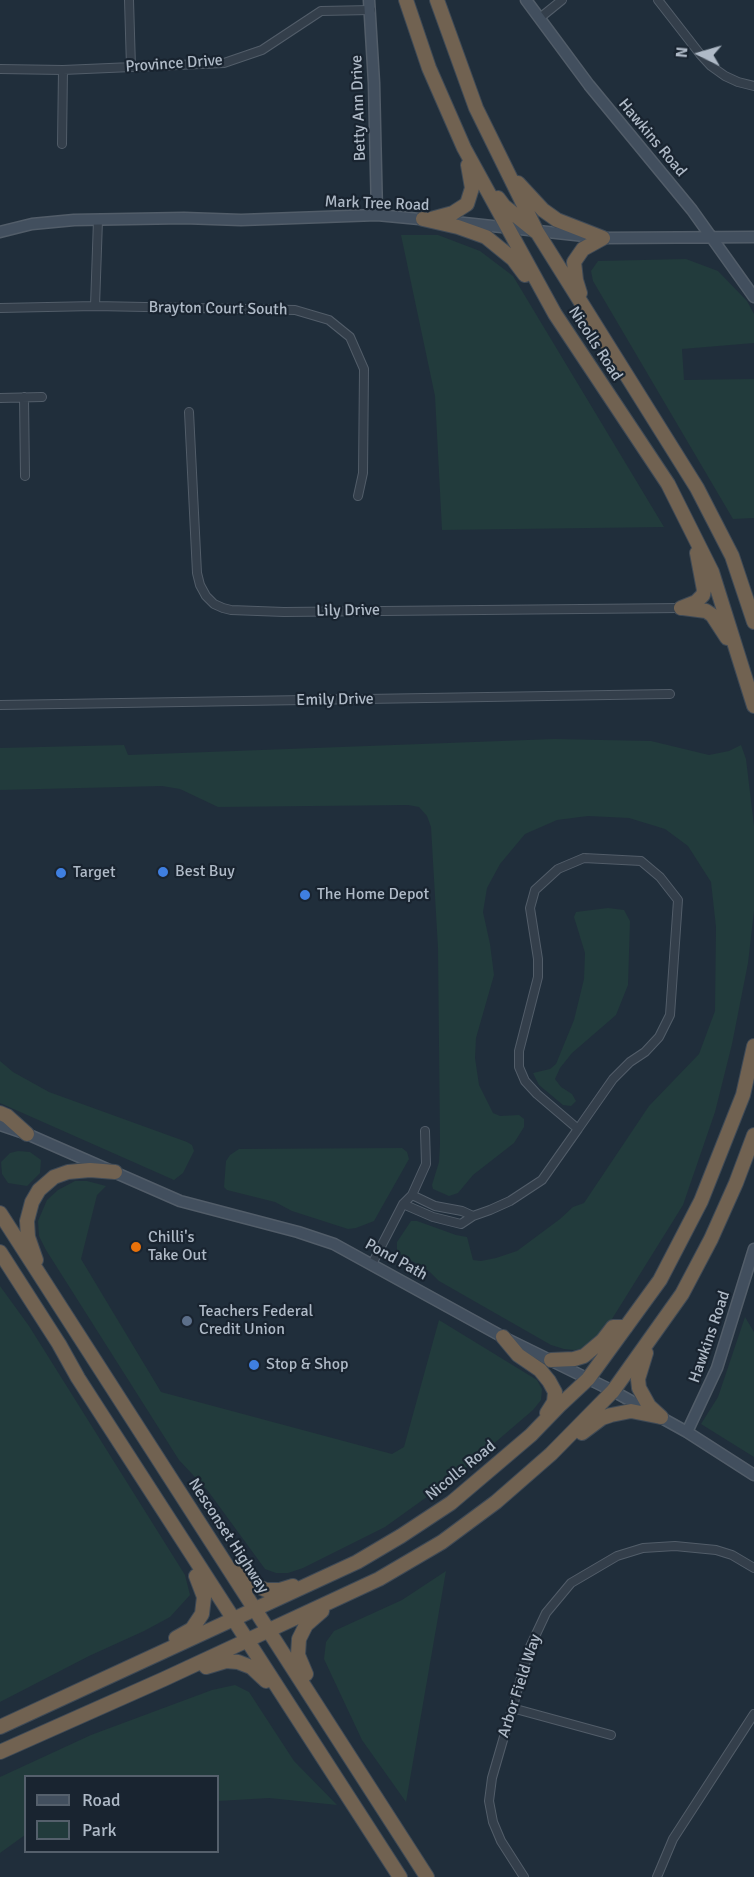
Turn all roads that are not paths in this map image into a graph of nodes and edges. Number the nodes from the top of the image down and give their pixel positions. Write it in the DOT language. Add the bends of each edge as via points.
graph roads {
  1 [pos="129,0"];
  2 [pos="406,0"];
  3 [pos="437,0"];
  4 [pos="526,0"];
  5 [pos="562,0"];
  6 [pos="658,0"];
  7 [pos="370,5"];
  8 [pos="541,17"];
  9 [pos="131,67"];
  10 [pos="429,68"];
  11 [pos="0,69"];
  12 [pos="63,70"];
  13 [pos="754,86"];
  14 [pos="62,144"];
  15 [pos="464,148"];
  16 [pos="500,158"];
  17 [pos="377,215"];
  18 [pos="426,219"];
  19 [pos="98,220"];
  20 [pos="507,227"];
  21 [pos="0,232"];
  22 [pos="537,232"];
  23 [pos="754,237"];
  24 [pos="603,238"];
  25 [pos="713,238"];
  26 [pos="754,297"];
  27 [pos="95,306"];
  28 [pos="0,308"];
  29 [pos="586,309"];
  30 [pos="555,314"];
  31 [pos="24,397"];
  32 [pos="42,397"];
  33 [pos="0,398"];
  34 [pos="189,412"];
  35 [pos="25,476"];
  36 [pos="358,496"];
  37 [pos="695,539"];
  38 [pos="681,608"];
  39 [pos="754,622"];
  40 [pos="737,653"];
  41 [pos="670,694"];
  42 [pos="0,705"];
  43 [pos="754,706"];
  44 [pos="754,1046"];
  45 [pos="0,1113"];
  46 [pos="0,1125"];
  47 [pos="578,1129"];
  48 [pos="425,1131"];
  49 [pos="27,1134"];
  50 [pos="754,1135"];
  51 [pos="115,1172"];
  52 [pos="412,1195"];
  53 [pos="403,1204"];
  54 [pos="454,1209"];
  55 [pos="0,1213"];
  56 [pos="473,1216"];
  57 [pos="452,1222"];
  58 [pos="754,1249"];
  59 [pos="0,1252"];
  60 [pos="372,1264"];
  61 [pos="0,1269"];
  62 [pos="42,1279"];
  63 [pos="626,1327"];
  64 [pos="653,1335"];
  65 [pos="503,1337"];
  66 [pos="551,1360"];
  67 [pos="78,1378"];
  68 [pos="588,1379"];
  69 [pos="613,1391"];
  70 [pos="661,1417"];
  71 [pos="687,1432"];
  72 [pos="531,1435"];
  73 [pos="551,1454"];
  74 [pos="754,1475"];
  75 [pos="163,1510"];
  76 [pos="215,1545"];
  77 [pos="754,1568"];
  78 [pos="333,1575"];
  79 [pos="337,1599"];
  80 [pos="257,1610"];
  81 [pos="234,1620"];
  82 [pos="270,1630"];
  83 [pos="246,1641"];
  84 [pos="134,1666"];
  85 [pos="164,1679"];
  86 [pos="287,1702"];
  87 [pos="512,1708"];
  88 [pos="754,1714"];
  89 [pos="328,1722"];
  90 [pos="752,1723"];
  91 [pos="0,1727"];
  92 [pos="611,1735"];
  93 [pos="0,1752"];
  94 [pos="400,1877"];
  95 [pos="427,1877"];
  96 [pos="524,1877"];
  97 [pos="658,1877"];
  1 -- 9 [label="street"];
  2 -- 10 [label="highway, Nicolls Road"];
  3 -- 16 [label="highway, Nicolls Road" via="476,108"];
  4 -- 8 [label="main road, Hawkins Road"];
  5 -- 8 [label="street"];
  6 -- 13 [label="street" via="711,66 725,76"];
  7 -- 9 [label="street, Province Drive" via="321,11 262,50 224,63"];
  7 -- 17 [label="main road, Betty Ann Drive"];
  8 -- 25 [label="main road, Hawkins Road" via="589,85"];
  9 -- 12 [label="street, Province Drive"];
  10 -- 15 [label="highway, Nicolls Road"];
  10 -- 22 [label="highway" via="496,195"];
  11 -- 12 [label="street, Province Drive"];
  12 -- 14 [label="street"];
  15 -- 18 [label="highway" via="472,183 470,199 458,211"];
  15 -- 20 [label="highway, Nicolls Road"];
  16 -- 22 [label="highway, Nicolls Road"];
  16 -- 24 [label="highway" via="543,210 557,220"];
  17 -- 18 [label="main road, Mark Tree Road"];
  17 -- 19 [label="main road, Mark Tree Road"];
  18 -- 20 [label="main road, Mark Tree Road"];
  18 -- 30 [label="highway" via="486,237 513,260"];
  19 -- 21 [label="main road, Mark Tree Road" via="32,224"];
  19 -- 27 [label="street"];
  20 -- 22 [label="main road, Mark Tree Road"];
  20 -- 30 [label="highway, Nicolls Road"];
  22 -- 24 [label="main road, Mark Tree Road"];
  22 -- 29 [label="highway, Nicolls Road"];
  23 -- 25 [label="main road, Mark Tree Road"];
  24 -- 25 [label="main road, Mark Tree Road"];
  24 -- 29 [label="highway" via="583,249 574,262"];
  25 -- 26 [label="main road, Hawkins Road"];
  27 -- 28 [label="street, Brayton Court South"];
  27 -- 36 [label="street, Brayton Court South" via="295,310 329,320 350,337 364,369 363,473"];
  29 -- 39 [label="highway, Nicolls Road" via="697,488 732,556"];
  30 -- 37 [label="highway, Nicolls Road" via="668,484"];
  31 -- 32 [label="street"];
  31 -- 33 [label="street"];
  31 -- 35 [label="street"];
  34 -- 38 [label="street, Lily Drive" via="197,573 206,596 223,608 284,612"];
  37 -- 38 [label="highway" via="703,595"];
  37 -- 40 [label="highway, Nicolls Road" via="712,572"];
  38 -- 40 [label="highway" via="712,615"];
  40 -- 43 [label="highway, Nicolls Road"];
  41 -- 42 [label="street, Emily Drive"];
  44 -- 63 [label="highway, Nicolls Road" via="743,1095 701,1201 660,1280"];
  45 -- 49 [label="highway"];
  46 -- 49 [label="main road, Pond Path"];
  47 -- 47 [label="street" via="613,1079 659,1037 670,1015 678,900 641,861 584,858 558,869 535,890 530,908 538,977 519,1051 519,1067 537,1094"];
  47 -- 56 [label="street" via="542,1180 510,1201"];
  48 -- 52 [label="street" via="426,1164"];
  49 -- 51 [label="main road, Pond Path"];
  50 -- 64 [label="highway" via="711,1239 682,1294"];
  51 -- 60 [label="main road, Pond Path" via="180,1201 323,1240"];
  51 -- 62 [label="highway" via="68,1172 39,1190 29,1208 27,1227"];
  52 -- 53 [label="street"];
  52 -- 54 [label="street" via="435,1206"];
  53 -- 57 [label="street"];
  53 -- 60 [label="street"];
  54 -- 56 [label="street"];
  54 -- 57 [label="street"];
  55 -- 62 [label="highway, Nesconset Highway"];
  56 -- 57 [label="street" via="461,1224"];
  58 -- 71 [label="main road, Hawkins Road" via="717,1368"];
  59 -- 67 [label="highway"];
  60 -- 65 [label="main road, Pond Path"];
  61 -- 67 [label="highway" via="51,1346"];
  62 -- 76 [label="highway, Nesconset Highway"];
  63 -- 66 [label="highway" via="614,1327 584,1356"];
  63 -- 68 [label="highway, Nicolls Road"];
  64 -- 69 [label="highway"];
  64 -- 70 [label="highway" via="638,1378 644,1398"];
  65 -- 66 [label="main road, Pond Path"];
  65 -- 72 [label="highway" via="518,1355 540,1370 555,1392 554,1402"];
  66 -- 68 [label="main road, Pond Path"];
  67 -- 75 [label="highway"];
  68 -- 69 [label="main road, Pond Path"];
  68 -- 72 [label="highway, Nicolls Road"];
  69 -- 70 [label="main road, Pond Path"];
  69 -- 73 [label="highway"];
  70 -- 71 [label="main road, Pond Path"];
  70 -- 73 [label="highway" via="631,1411 610,1415"];
  71 -- 74 [label="main road, Pond Path"];
  72 -- 78 [label="highway, Nicolls Road" via="443,1509"];
  73 -- 79 [label="highway" via="442,1542 401,1568"];
  75 -- 81 [label="highway"];
  75 -- 84 [label="highway" via="200,1582 203,1609 192,1629"];
  76 -- 78 [label="highway" via="248,1581 266,1590 280,1590"];
  76 -- 80 [label="highway, Nesconset Highway"];
  77 -- 87 [label="street, Arbor Field Way" via="732,1554 675,1546 628,1552 591,1571 571,1583 546,1613 530,1647"];
  78 -- 80 [label="highway, Nicolls Road"];
  79 -- 82 [label="highway"];
  79 -- 89 [label="highway" via="306,1625 298,1644 299,1660"];
  80 -- 81 [label="highway, Nicolls Road"];
  80 -- 82 [label="highway, Nesconset Highway"];
  81 -- 83 [label="highway"];
  81 -- 84 [label="highway, Nicolls Road"];
  82 -- 83 [label="highway"];
  82 -- 89 [label="highway, Nesconset Highway"];
  83 -- 85 [label="highway"];
  83 -- 86 [label="highway"];
  84 -- 91 [label="highway, Nicolls Road"];
  85 -- 86 [label="highway" via="222,1662 238,1662 255,1670"];
  85 -- 93 [label="highway"];
  86 -- 94 [label="highway"];
  87 -- 92 [label="street"];
  87 -- 96 [label="street, Arbor Field Way" via="489,1801 501,1840"];
  88 -- 90 [label="street"];
  89 -- 95 [label="highway, Nesconset Highway"];
  90 -- 97 [label="street" via="673,1839"];
}
